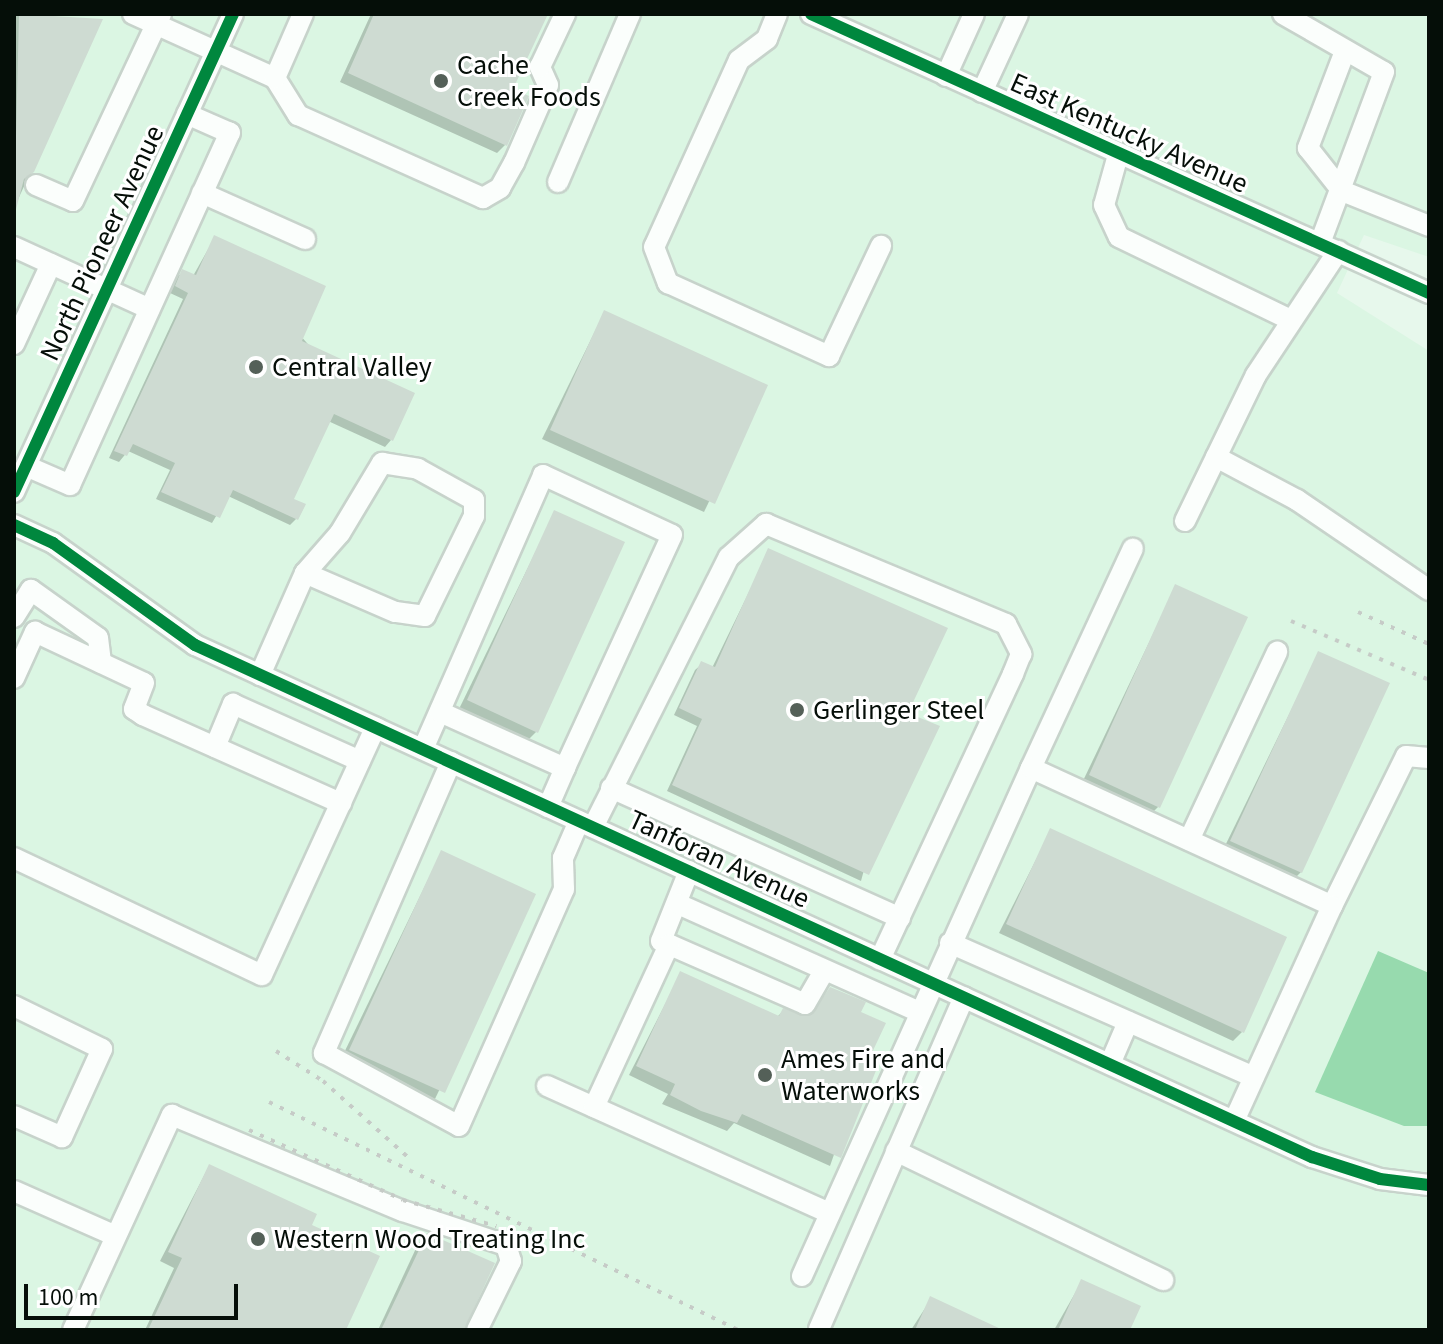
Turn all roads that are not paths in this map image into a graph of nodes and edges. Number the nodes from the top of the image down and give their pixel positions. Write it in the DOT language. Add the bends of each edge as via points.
graph roads {
  1 [pos="133,14"];
  2 [pos="233,14"];
  3 [pos="303,14"];
  4 [pos="565,14"];
  5 [pos="630,14"];
  6 [pos="777,14"];
  7 [pos="811,14"];
  8 [pos="974,14"];
  9 [pos="1018,14"];
  10 [pos="1283,14"];
  11 [pos="159,20"];
  12 [pos="1345,51"];
  13 [pos="215,53"];
  14 [pos="946,76"];
  15 [pos="275,78"];
  16 [pos="982,92"];
  17 [pos="187,114"];
  18 [pos="1118,155"];
  19 [pos="558,182"];
  20 [pos="36,185"];
  21 [pos="1342,191"];
  22 [pos="202,193"];
  23 [pos="1429,226"];
  24 [pos="305,239"];
  25 [pos="881,246"];
  26 [pos="14,247"];
  27 [pos="1329,247"];
  28 [pos="51,264"];
  29 [pos="107,289"];
  30 [pos="1429,293"];
  31 [pos="150,309"];
  32 [pos="1289,319"];
  33 [pos="14,344"];
  34 [pos="1216,457"];
  35 [pos="26,466"];
  36 [pos="14,492"];
  37 [pos="1185,521"];
  38 [pos="14,525"];
  39 [pos="1133,548"];
  40 [pos="305,573"];
  41 [pos="1429,590"];
  42 [pos="14,617"];
  43 [pos="1277,652"];
  44 [pos="101,663"];
  45 [pos="260,675"];
  46 [pos="14,678"];
  47 [pos="440,712"];
  48 [pos="375,728"];
  49 [pos="215,747"];
  50 [pos="423,749"];
  51 [pos="1429,758"];
  52 [pos="360,761"];
  53 [pos="451,762"];
  54 [pos="565,768"];
  55 [pos="1031,768"];
  56 [pos="611,788"];
  57 [pos="341,803"];
  58 [pos="548,807"];
  59 [pos="586,824"];
  60 [pos="1189,840"];
  61 [pos="14,858"];
  62 [pos="689,871"];
  63 [pos="678,904"];
  64 [pos="1332,906"];
  65 [pos="900,918"];
  66 [pos="950,943"];
  67 [pos="669,945"];
  68 [pos="880,959"];
  69 [pos="825,970"];
  70 [pos="932,983"];
  71 [pos="964,997"];
  72 [pos="14,1006"];
  73 [pos="919,1012"];
  74 [pos="1128,1022"];
  75 [pos="1110,1064"];
  76 [pos="1254,1077"];
  77 [pos="547,1086"];
  78 [pos="594,1107"];
  79 [pos="14,1116"];
  80 [pos="1234,1121"];
  81 [pos="896,1151"];
  82 [pos="1429,1185"];
  83 [pos="14,1191"];
  84 [pos="829,1213"];
  85 [pos="116,1236"];
  86 [pos="802,1276"];
  87 [pos="1163,1280"];
  88 [pos="819,1329"];
  89 [pos="73,1330"];
  90 [pos="477,1330"];
  1 -- 11 [label="street"];
  2 -- 13 [label="street, North Pioneer Avenue"];
  3 -- 15 [label="street"];
  4 -- 15 [label="street" via="540,67 548,85 514,163 500,188 483,198 298,115"];
  5 -- 19 [label="street"];
  6 -- 25 [label="street" via="767,39 739,60 654,247 668,283 829,356"];
  7 -- 14 [label="street, East Kentucky Avenue"];
  8 -- 14 [label="street"];
  9 -- 16 [label="street"];
  10 -- 12 [label="street"];
  11 -- 13 [label="street"];
  11 -- 20 [label="street" via="73,201"];
  12 -- 21 [label="street" via="1308,134 1308,148"];
  12 -- 21 [label="street" via="1384,72 1384,85"];
  13 -- 15 [label="street"];
  13 -- 17 [label="street, North Pioneer Avenue"];
  14 -- 16 [label="street, East Kentucky Avenue"];
  16 -- 18 [label="street, East Kentucky Avenue"];
  17 -- 22 [label="street" via="230,133"];
  17 -- 29 [label="street, North Pioneer Avenue"];
  18 -- 27 [label="street, East Kentucky Avenue"];
  18 -- 32 [label="street" via="1104,205 1119,237"];
  21 -- 23 [label="street"];
  21 -- 27 [label="street"];
  22 -- 24 [label="street"];
  22 -- 31 [label="street"];
  26 -- 28 [label="street"];
  27 -- 30 [label="street, East Kentucky Avenue"];
  27 -- 32 [label="street"];
  28 -- 29 [label="street"];
  28 -- 33 [label="street"];
  29 -- 31 [label="street"];
  29 -- 35 [label="street, North Pioneer Avenue"];
  31 -- 35 [label="street" via="70,485"];
  32 -- 34 [label="street"];
  34 -- 37 [label="street"];
  34 -- 41 [label="street" via="1297,500"];
  35 -- 36 [label="street, North Pioneer Avenue"];
  38 -- 45 [label="street, Tanforan Avenue" via="75,557 174,634"];
  39 -- 55 [label="street"];
  40 -- 40 [label="street" via="340,533 382,463 418,469 474,500 474,516 425,616 395,612"];
  40 -- 45 [label="street"];
  42 -- 44 [label="street" via="31,590 41,595 98,638"];
  43 -- 60 [label="street"];
  44 -- 46 [label="street" via="35,632"];
  44 -- 49 [label="street" via="144,683 134,709"];
  45 -- 48 [label="street, Tanforan Avenue"];
  47 -- 50 [label="street"];
  47 -- 54 [label="street"];
  47 -- 54 [label="street" via="543,475 672,535"];
  48 -- 50 [label="street, Tanforan Avenue"];
  48 -- 52 [label="street"];
  49 -- 52 [label="street" via="233,704"];
  49 -- 57 [label="street"];
  50 -- 53 [label="street, Tanforan Avenue"];
  51 -- 64 [label="street" via="1406,756"];
  52 -- 57 [label="street"];
  53 -- 58 [label="street, Tanforan Avenue"];
  53 -- 59 [label="street" via="324,1053 459,1126 564,889 563,858"];
  54 -- 58 [label="street"];
  55 -- 60 [label="street"];
  55 -- 66 [label="street"];
  56 -- 59 [label="street"];
  56 -- 65 [label="street"];
  56 -- 65 [label="street" via="729,557 766,524 1006,624 1021,654"];
  57 -- 61 [label="street" via="262,975"];
  58 -- 59 [label="street, Tanforan Avenue"];
  59 -- 62 [label="street, Tanforan Avenue"];
  60 -- 64 [label="street"];
  62 -- 63 [label="street"];
  62 -- 68 [label="street, Tanforan Avenue"];
  63 -- 67 [label="street" via="661,941"];
  63 -- 69 [label="street"];
  64 -- 76 [label="street"];
  65 -- 68 [label="street"];
  66 -- 70 [label="street"];
  66 -- 74 [label="street"];
  67 -- 69 [label="street" via="805,1004"];
  67 -- 78 [label="street"];
  68 -- 70 [label="street, Tanforan Avenue"];
  69 -- 73 [label="street"];
  70 -- 71 [label="street, Tanforan Avenue"];
  70 -- 73 [label="street"];
  71 -- 75 [label="street, Tanforan Avenue"];
  71 -- 81 [label="street"];
  72 -- 79 [label="street" via="102,1049 62,1137"];
  73 -- 84 [label="street"];
  74 -- 75 [label="street"];
  74 -- 76 [label="street"];
  75 -- 80 [label="street, Tanforan Avenue"];
  76 -- 80 [label="street"];
  77 -- 78 [label="street"];
  78 -- 84 [label="street"];
  80 -- 82 [label="street, Tanforan Avenue" via="1349,1170"];
  81 -- 87 [label="street"];
  81 -- 88 [label="street"];
  83 -- 85 [label="street"];
  84 -- 86 [label="street"];
  85 -- 89 [label="street"];
  85 -- 90 [label="street" via="172,1115 403,1211 506,1245 511,1261"];
}
